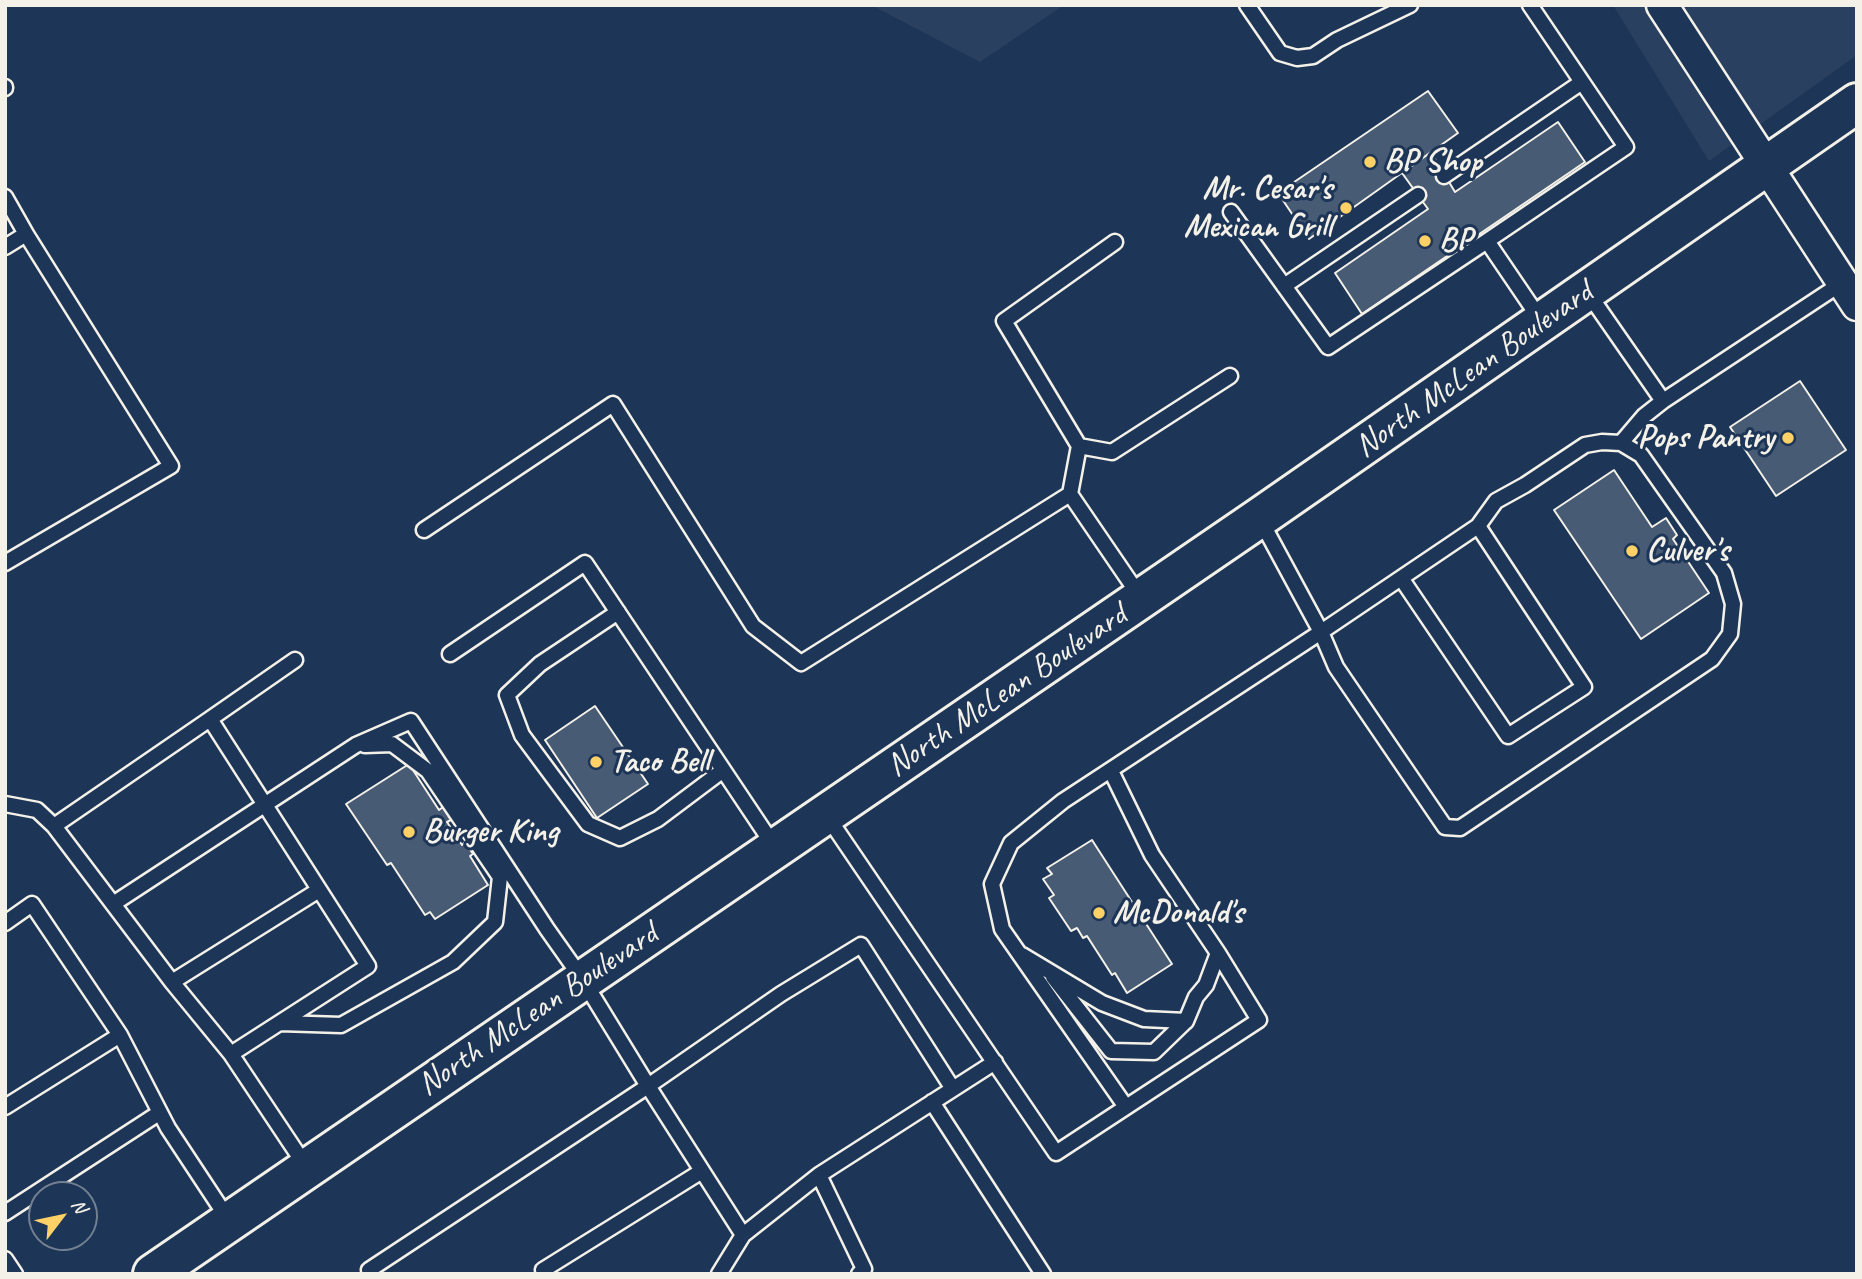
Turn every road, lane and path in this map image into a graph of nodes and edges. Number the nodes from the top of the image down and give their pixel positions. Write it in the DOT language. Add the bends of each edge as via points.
graph roads {
  1 [pos="1247,5"];
  2 [pos="1410,5"];
  3 [pos="1530,5"];
  4 [pos="1662,5"];
  5 [pos="1582,82"];
  6 [pos="1857,103"];
  7 [pos="1766,164"];
  8 [pos="1444,176"];
  9 [pos="1418,195"];
  10 [pos="5,197"];
  11 [pos="1231,212"];
  12 [pos="26,234"];
  13 [pos="1487,241"];
  14 [pos="1115,242"];
  15 [pos="5,247"];
  16 [pos="1284,286"];
  17 [pos="1587,292"];
  18 [pos="1849,294"];
  19 [pos="1543,323"];
  20 [pos="1230,376"];
  21 [pos="1662,401"];
  22 [pos="1621,443"];
  23 [pos="1079,446"];
  24 [pos="1070,494"];
  25 [pos="1259,518"];
  26 [pos="1478,526"];
  27 [pos="424,530"];
  28 [pos="5,564"];
  29 [pos="1401,578"];
  30 [pos="1142,599"];
  31 [pos="618,612"];
  32 [pos="1321,632"];
  33 [pos="450,654"];
  34 [pos="295,660"];
  35 [pos="210,719"];
  36 [pos="356,745"];
  37 [pos="722,771"];
  38 [pos="1111,771"];
  39 [pos="5,804"];
  40 [pos="266,804"];
  41 [pos="826,814"];
  42 [pos="54,826"];
  43 [pos="774,848"];
  44 [pos="319,890"];
  45 [pos="113,904"];
  46 [pos="5,923"];
  47 [pos="1018,952"];
  48 [pos="1218,953"];
  49 [pos="1048,971"];
  50 [pos="583,980"];
  51 [pos="172,982"];
  52 [pos="1186,1021"];
  53 [pos="279,1023"];
  54 [pos="120,1035"];
  55 [pos="231,1054"];
  56 [pos="995,1062"];
  57 [pos="648,1086"];
  58 [pos="953,1089"];
  59 [pos="932,1102"];
  60 [pos="5,1107"];
  61 [pos="1126,1107"];
  62 [pos="159,1113"];
  63 [pos="307,1168"];
  64 [pos="702,1171"];
  65 [pos="819,1175"];
  66 [pos="5,1213"];
  67 [pos="229,1220"];
  68 [pos="743,1235"];
  69 [pos="5,1259"];
  70 [pos="369,1270"];
  71 [pos="543,1270"];
  72 [pos="15,1274"];
  73 [pos="153,1274"];
  74 [pos="719,1274"];
  75 [pos="859,1274"];
  76 [pos="1043,1274"];
  1 -- 2 [label="lane" via="1280,53 1297,58 1313,56"];
  3 -- 5 [label="lane"];
  4 -- 7 [label="street"];
  5 -- 8 [label="lane"];
  5 -- 13 [label="lane" via="1626,147"];
  6 -- 7 [label="main road, North McLean Boulevard"];
  7 -- 17 [label="main road, North McLean Boulevard"];
  7 -- 18 [label="street"];
  9 -- 16 [label="lane"];
  10 -- 12 [label="lane"];
  11 -- 16 [label="lane"];
  12 -- 15 [label="lane"];
  12 -- 28 [label="lane" via="171,466"];
  13 -- 16 [label="lane" via="1328,347"];
  13 -- 19 [label="lane"];
  14 -- 23 [label="lane" via="1003,321"];
  17 -- 19 [label="main road, North McLean Boulevard"];
  17 -- 21 [label="lane"];
  18 -- 21 [label="lane"];
  19 -- 25 [label="main road, North McLean Boulevard"];
  20 -- 23 [label="lane" via="1112,452"];
  21 -- 22 [label="lane"];
  22 -- 26 [label="lane" via="1585,445 1496,501"];
  22 -- 32 [label="lane" via="1641,455 1724,573 1733,604 1730,634 1712,659 1460,828 1446,827 1336,667"];
  23 -- 24 [label="lane"];
  24 -- 27 [label="lane" via="801,663 753,626 613,404"];
  24 -- 30 [label="lane"];
  25 -- 30 [label="main road, North McLean Boulevard"];
  25 -- 32 [label="lane"];
  26 -- 29 [label="lane"];
  26 -- 29 [label="lane" via="1584,687 1508,736"];
  29 -- 32 [label="lane"];
  30 -- 41 [label="main road, North McLean Boulevard"];
  31 -- 33 [label="lane" via="585,564"];
  31 -- 37 [label="lane"];
  31 -- 37 [label="lane" via="540,664 508,695 522,735 587,824 620,838 658,819"];
  32 -- 38 [label="lane"];
  34 -- 35 [label="lane"];
  35 -- 40 [label="lane"];
  35 -- 42 [label="lane"];
  36 -- 40 [label="lane"];
  36 -- 50 [label="lane" via="411,721"];
  36 -- 53 [label="lane" via="392,744 428,771 500,877 495,922 453,962 341,1025"];
  37 -- 43 [label="lane"];
  38 -- 47 [label="lane" via="1011,843 992,884 1002,929"];
  38 -- 48 [label="lane" via="1152,855"];
  39 -- 42 [label="lane" via="37,810"];
  40 -- 44 [label="lane"];
  40 -- 45 [label="lane"];
  41 -- 43 [label="main road, North McLean Boulevard"];
  41 -- 56 [label="lane"];
  42 -- 45 [label="lane"];
  43 -- 50 [label="main road, North McLean Boulevard"];
  44 -- 51 [label="lane"];
  44 -- 53 [label="lane" via="368,966"];
  45 -- 51 [label="lane"];
  46 -- 54 [label="lane" via="32,904"];
  47 -- 49 [label="lane"];
  47 -- 61 [label="lane"];
  48 -- 52 [label="lane"];
  48 -- 61 [label="lane" via="1259,1020"];
  49 -- 52 [label="lane" via="1102,1003 1144,1019"];
  49 -- 52 [label="lane" via="1111,1051 1154,1052"];
  50 -- 57 [label="lane"];
  50 -- 63 [label="main road, North McLean Boulevard"];
  51 -- 55 [label="lane"];
  53 -- 55 [label="lane"];
  54 -- 60 [label="lane"];
  54 -- 62 [label="lane"];
  55 -- 63 [label="lane"];
  56 -- 58 [label="lane"];
  56 -- 61 [label="lane" via="1056,1153"];
  57 -- 58 [label="lane" via="861,945"];
  57 -- 64 [label="lane"];
  57 -- 70 [label="lane"];
  58 -- 59 [label="lane"];
  59 -- 65 [label="lane"];
  59 -- 76 [label="lane"];
  62 -- 66 [label="lane"];
  62 -- 67 [label="lane"];
  63 -- 67 [label="main road, North McLean Boulevard"];
  64 -- 68 [label="lane"];
  64 -- 71 [label="lane"];
  65 -- 68 [label="lane"];
  65 -- 75 [label="lane" via="864,1269"];
  67 -- 73 [label="main road, North McLean Boulevard"];
  68 -- 74 [label="lane"];
  69 -- 72 [label="lane"];
}
